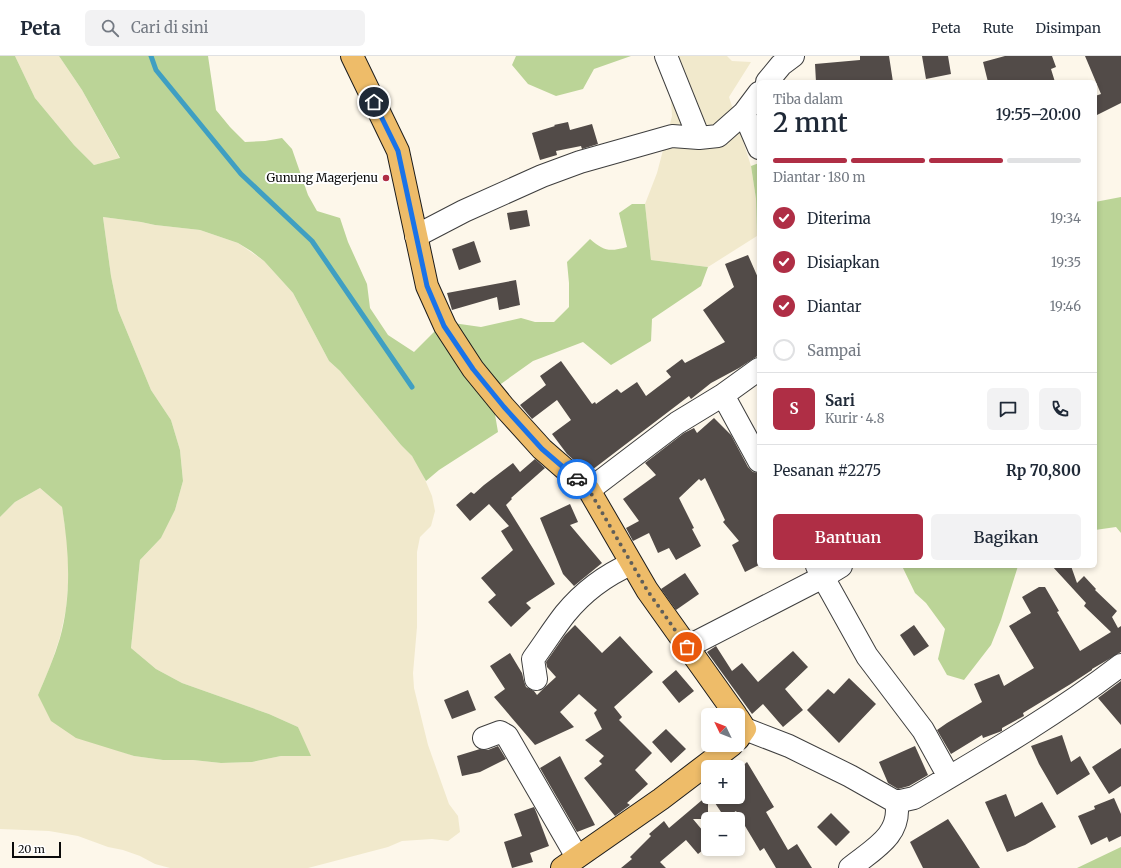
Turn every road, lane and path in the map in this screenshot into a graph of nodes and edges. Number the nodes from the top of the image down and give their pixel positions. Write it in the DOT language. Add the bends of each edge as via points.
graph roads {
  1 [pos="352,56"];
  2 [pos="666,56"];
  3 [pos="793,56"];
  4 [pos="769,80"];
  5 [pos="757,96"];
  6 [pos="744,113"];
  7 [pos="699,138"];
  8 [pos="757,143"];
  9 [pos="416,236"];
  10 [pos="757,370"];
  11 [pos="723,395"];
  12 [pos="757,457"];
  13 [pos="589,490"];
  14 [pos="631,564"];
  15 [pos="827,570"];
  16 [pos="687,647"];
  17 [pos="1121,665"];
  18 [pos="536,679"];
  19 [pos="725,708"];
  20 [pos="745,731"];
  21 [pos="484,738"];
  22 [pos="713,752"];
  23 [pos="949,777"];
  24 [pos="896,802"];
  25 [pos="569,863"];
  26 [pos="850,868"];
  1 -- 9 [label="main road" via="398,151"];
  2 -- 7 [label="street"];
  3 -- 4 [label="street"];
  5 -- 6 [label="street"];
  6 -- 7 [label="street" via="718,136"];
  6 -- 8 [label="street"];
  7 -- 9 [label="street" via="672,136 580,162 464,211"];
  9 -- 13 [label="main road" via="427,286 444,326 473,369 542,449"];
  10 -- 11 [label="street"];
  11 -- 12 [label="street"];
  11 -- 13 [label="street" via="677,423"];
  13 -- 14 [label="main road"];
  14 -- 16 [label="main road"];
  14 -- 18 [label="street" via="584,594 565,614 533,659"];
  15 -- 16 [label="street"];
  15 -- 23 [label="street" via="867,656 923,730"];
  16 -- 19 [label="main road"];
  17 -- 23 [label="street" via="1022,734"];
  20 -- 24 [label="street" via="789,746"];
  21 -- 25 [label="street" via="500,732 507,736"];
  22 -- 25 [label="main road" via="661,799"];
  23 -- 24 [label="street" via="914,798"];
  24 -- 26 [label="street" via="898,811 892,830 885,840"];
}
